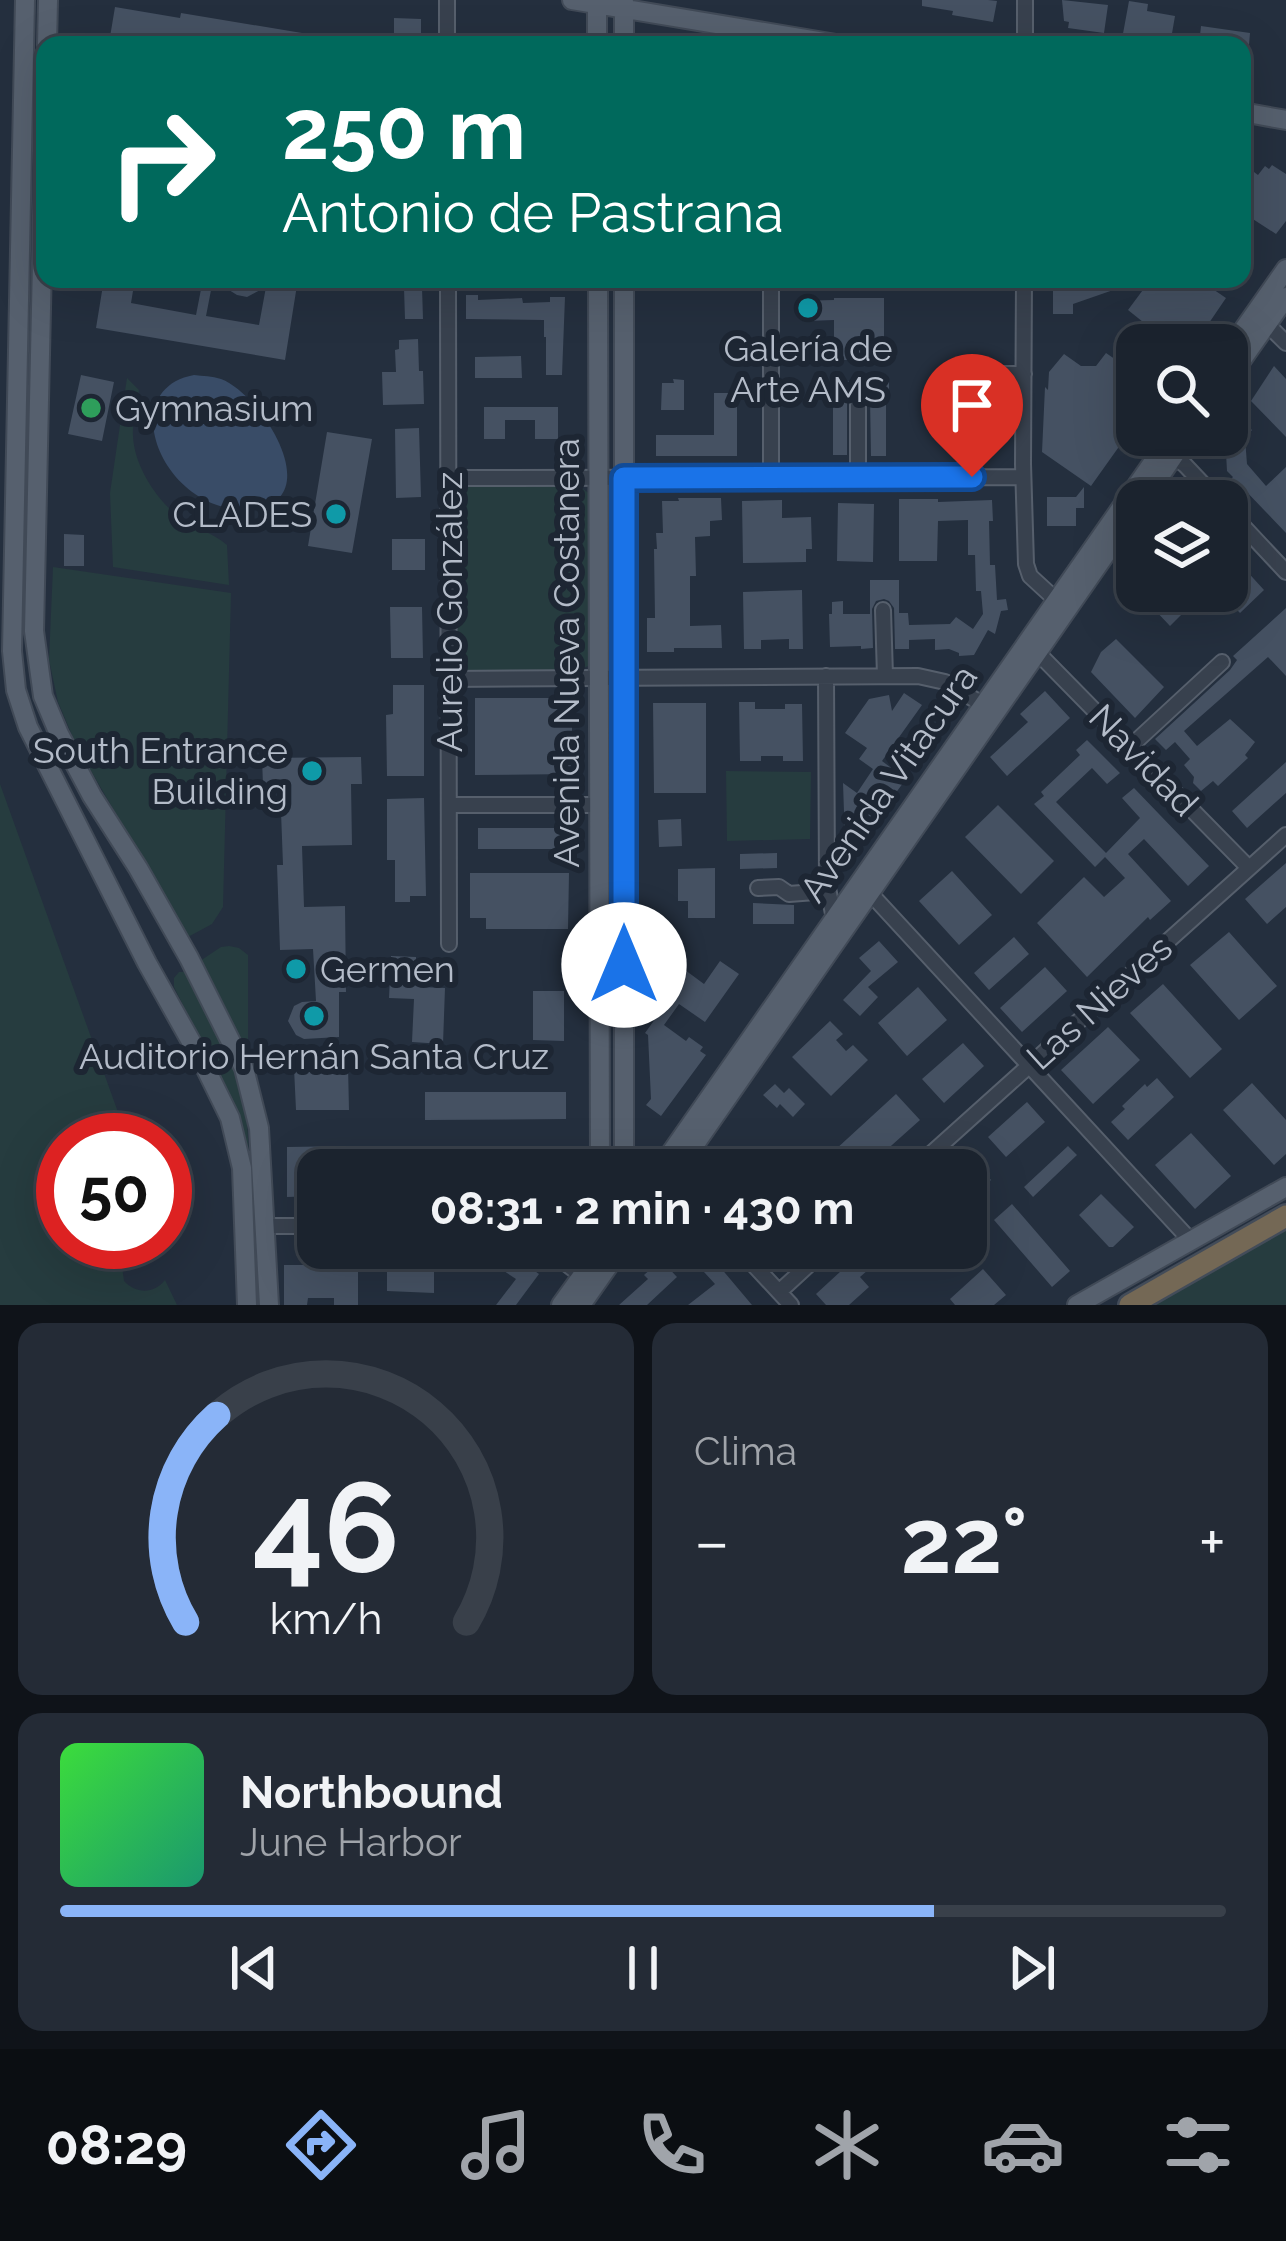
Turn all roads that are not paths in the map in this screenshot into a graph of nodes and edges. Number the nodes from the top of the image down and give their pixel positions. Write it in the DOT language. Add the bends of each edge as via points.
graph roads {
  1 [pos="25,0"];
  2 [pos="48,0"];
  3 [pos="447,0"];
  4 [pos="572,0"];
  5 [pos="1025,0"];
  6 [pos="597,2"];
  7 [pos="624,4"];
  8 [pos="47,36"];
  9 [pos="448,36"];
  10 [pos="597,36"];
  11 [pos="624,36"];
  12 [pos="776,36"];
  13 [pos="1025,36"];
  14 [pos="1251,113"];
  15 [pos="1286,119"];
  16 [pos="1286,269"];
  17 [pos="41,288"];
  18 [pos="448,288"];
  19 [pos="598,288"];
  20 [pos="624,288"];
  21 [pos="771,288"];
  22 [pos="1024,288"];
  23 [pos="1286,297"];
  24 [pos="1247,324"];
  25 [pos="1267,324"];
  26 [pos="1286,343"];
  27 [pos="1248,351"];
  28 [pos="966,374"];
  29 [pos="1024,374"];
  30 [pos="858,405"];
  31 [pos="1162,456"];
  32 [pos="1178,456"];
  33 [pos="771,477"];
  34 [pos="858,477"];
  35 [pos="1023,477"];
  36 [pos="448,478"];
  37 [pos="598,478"];
  38 [pos="624,478"];
  39 [pos="1200,480"];
  40 [pos="1248,531"];
  41 [pos="1116,540"];
  42 [pos="1286,572"];
  43 [pos="1055,599"];
  44 [pos="883,610"];
  45 [pos="1036,627"];
  46 [pos="1038,653"];
  47 [pos="1222,662"];
  48 [pos="826,676"];
  49 [pos="885,676"];
  50 [pos="598,677"];
  51 [pos="623,677"];
  52 [pos="449,680"];
  53 [pos="982,704"];
  54 [pos="1131,746"];
  55 [pos="449,805"];
  56 [pos="599,805"];
  57 [pos="1286,835"];
  58 [pos="1249,868"];
  59 [pos="758,888"];
  60 [pos="828,891"];
  61 [pos="870,893"];
  62 [pos="834,919"];
  63 [pos="449,944"];
  64 [pos="624,965"];
  65 [pos="600,974"];
  66 [pos="1028,1066"];
  67 [pos="600,1149"];
  68 [pos="629,1149"];
  69 [pos="675,1149"];
  70 [pos="679,1149"];
  71 [pos="936,1149"];
  72 [pos="1286,1187"];
  73 [pos="1286,1216"];
  74 [pos="264,1226"];
  75 [pos="297,1226"];
  76 [pos="1190,1241"];
  77 [pos="573,1269"];
  78 [pos="589,1269"];
  79 [pos="599,1269"];
  80 [pos="758,1269"];
  81 [pos="804,1269"];
  82 [pos="582,1276"];
  83 [pos="779,1292"];
  84 [pos="247,1305"];
  85 [pos="269,1305"];
  86 [pos="561,1305"];
  87 [pos="581,1305"];
  88 [pos="791,1305"];
  89 [pos="1077,1305"];
  90 [pos="1130,1305"];
  1 -- 84 [label="main road" via="16,690 216,1087 238,1146"];
  2 -- 8 [label="main road"];
  3 -- 9 [label="street"];
  4 -- 6 [label="main road"];
  5 -- 13 [label="street"];
  6 -- 7 [label="main road"];
  6 -- 10 [label="main road"];
  7 -- 11 [label="main road"];
  7 -- 12 [label="main road"];
  14 -- 15 [label="main road"];
  16 -- 24 [label="main road"];
  17 -- 74 [label="main road" via="38,674 72,762 244,1068 259,1128"];
  18 -- 36 [label="street, Aurelio González"];
  19 -- 37 [label="main road, Avenida Nueva Costanera"];
  20 -- 38 [label="main road, Avenida Nueva Costanera"];
  21 -- 33 [label="street"];
  22 -- 29 [label="street"];
  23 -- 25 [label="main road"];
  25 -- 26 [label="street"];
  25 -- 27 [label="main road"];
  28 -- 29 [label="street"];
  29 -- 35 [label="street"];
  30 -- 34 [label="street"];
  31 -- 43 [label="main road, Avenida Vitacura"];
  32 -- 39 [label="street"];
  33 -- 34 [label="street"];
  33 -- 38 [label="street"];
  34 -- 35 [label="street"];
  35 -- 43 [label="street" via="1026,564"];
  36 -- 37 [label="street"];
  36 -- 52 [label="street, Aurelio González"];
  37 -- 38 [label="street"];
  37 -- 50 [label="main road, Avenida Nueva Costanera"];
  38 -- 51 [label="main road, Avenida Nueva Costanera"];
  40 -- 42 [label="street"];
  41 -- 46 [label="main road, Avenida Vitacura"];
  43 -- 45 [label="main road, Avenida Vitacura"];
  44 -- 49 [label="street"];
  45 -- 46 [label="main road"];
  45 -- 53 [label="main road, Avenida Vitacura"];
  46 -- 54 [label="street, Navidad"];
  46 -- 61 [label="main road, Avenida Vitacura"];
  47 -- 54 [label="street"];
  48 -- 49 [label="street"];
  48 -- 51 [label="street"];
  48 -- 60 [label="street"];
  49 -- 53 [label="street" via="932,677"];
  50 -- 51 [label="street"];
  50 -- 52 [label="street"];
  50 -- 56 [label="main road, Avenida Nueva Costanera"];
  51 -- 64 [label="main road, Avenida Nueva Costanera"];
  52 -- 55 [label="street, Aurelio González"];
  53 -- 62 [label="main road, Avenida Vitacura"];
  54 -- 58 [label="street, Navidad"];
  55 -- 56 [label="street"];
  55 -- 63 [label="street, Aurelio González"];
  56 -- 65 [label="main road, Avenida Nueva Costanera"];
  57 -- 58 [label="street, Las Nieves"];
  58 -- 66 [label="street, Las Nieves"];
  59 -- 60 [label="street"];
  60 -- 62 [label="street"];
  61 -- 66 [label="street"];
  61 -- 70 [label="main road, Avenida Vitacura"];
  62 -- 69 [label="main road, Avenida Vitacura"];
  64 -- 65 [label="main road"];
  64 -- 68 [label="main road, Avenida Nueva Costanera"];
  65 -- 67 [label="main road, Avenida Nueva Costanera"];
  66 -- 71 [label="street, Las Nieves"];
  66 -- 76 [label="street"];
  72 -- 76 [label="main road"];
  73 -- 90 [label="highway"];
  74 -- 75 [label="street"];
  74 -- 85 [label="main road"];
  76 -- 89 [label="main road"];
  77 -- 82 [label="street"];
  78 -- 82 [label="main road"];
  79 -- 87 [label="main road"];
  80 -- 83 [label="street"];
  81 -- 83 [label="street"];
  82 -- 86 [label="main road"];
  83 -- 88 [label="street"];
}
